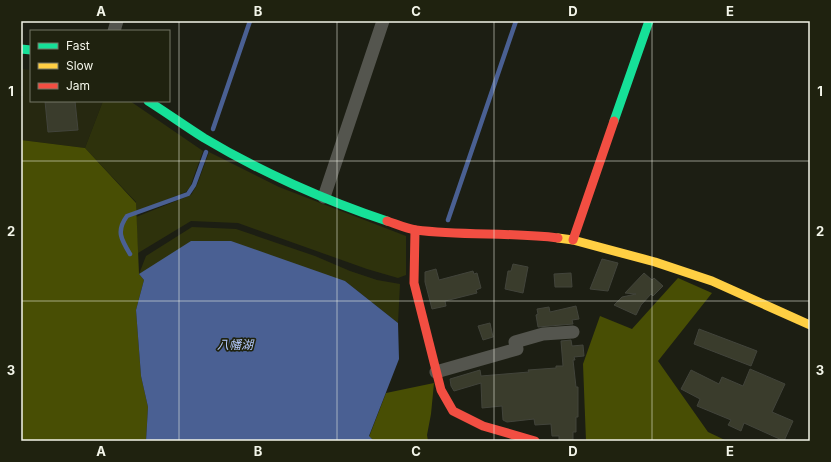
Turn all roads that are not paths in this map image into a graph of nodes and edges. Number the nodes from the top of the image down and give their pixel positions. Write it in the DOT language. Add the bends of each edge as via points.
graph roads {
  1 [pos="383,21"];
  2 [pos="649,21"];
  3 [pos="150,102"];
  4 [pos="324,197"];
  5 [pos="415,230"];
  6 [pos="573,240"];
  7 [pos="810,325"];
  8 [pos="573,332"];
  9 [pos="436,372"];
  10 [pos="535,441"];
  1 -- 4 [label="street"];
  2 -- 6 [label="main road"];
  3 -- 4 [label="main road" via="243,160"];
  4 -- 5 [label="main road" via="362,213"];
  5 -- 6 [label="main road" via="532,235"];
  5 -- 9 [label="main road" via="414,283"];
  6 -- 7 [label="main road" via="712,281"];
  8 -- 9 [label="street" via="543,334 515,342 517,349"];
  9 -- 10 [label="main road" via="441,390 453,411 483,426"];
}
